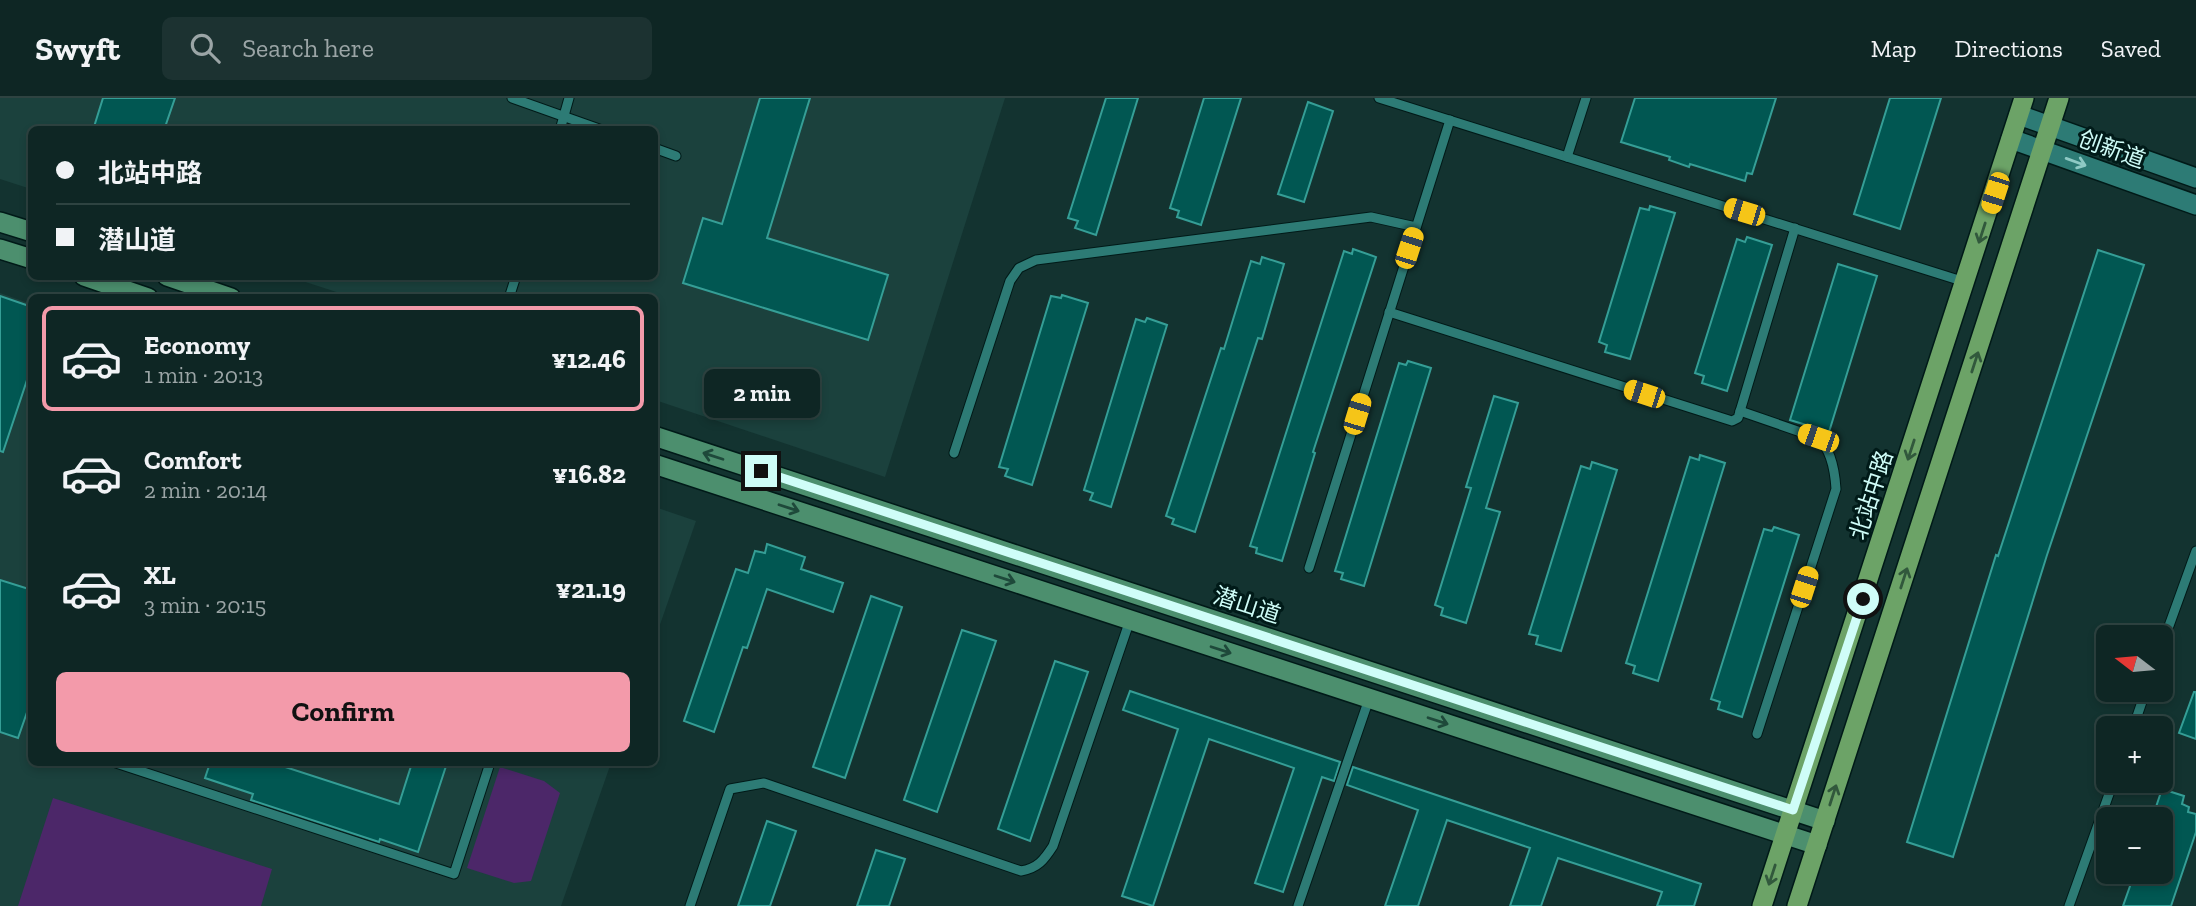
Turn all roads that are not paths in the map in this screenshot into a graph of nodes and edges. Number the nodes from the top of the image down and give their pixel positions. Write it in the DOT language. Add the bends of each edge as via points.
graph roads {
  1 [pos="512,98"];
  2 [pos="569,98"];
  3 [pos="1379,98"];
  4 [pos="1586,98"];
  5 [pos="2059,98"];
  6 [pos="2022,107"];
  7 [pos="564,116"];
  8 [pos="1450,120"];
  9 [pos="561,126"];
  10 [pos="591,126"];
  11 [pos="2050,126"];
  12 [pos="2011,139"];
  13 [pos="658,149"];
  14 [pos="2043,150"];
  15 [pos="676,156"];
  16 [pos="1567,157"];
  17 [pos="2196,178"];
  18 [pos="2196,205"];
  19 [pos="0,222"];
  20 [pos="1416,227"];
  21 [pos="1795,228"];
  22 [pos="28,231"];
  23 [pos="0,249"];
  24 [pos="28,258"];
  25 [pos="96,280"];
  26 [pos="179,280"];
  27 [pos="1966,282"];
  28 [pos="136,294"];
  29 [pos="219,294"];
  30 [pos="1390,312"];
  31 [pos="1740,411"];
  32 [pos="658,437"];
  33 [pos="954,453"];
  34 [pos="658,465"];
  35 [pos="2196,551"];
  36 [pos="1309,568"];
  37 [pos="1130,620"];
  38 [pos="2169,625"];
  39 [pos="1370,699"];
  40 [pos="1758,734"];
  41 [pos="125,766"];
  42 [pos="489,766"];
  43 [pos="2109,793"];
  44 [pos="1793,810"];
  45 [pos="1825,821"];
  46 [pos="1786,835"];
  47 [pos="1817,845"];
  48 [pos="690,906"];
  49 [pos="1298,906"];
  50 [pos="1762,906"];
  51 [pos="1797,906"];
  52 [pos="2069,906"];
  1 -- 7 [label="lane"];
  2 -- 7 [label="lane"];
  3 -- 8 [label="lane"];
  4 -- 16 [label="lane"];
  5 -- 11 [label="main road"];
  6 -- 11 [label="street, 创新道"];
  6 -- 12 [label="main road, 北站中路"];
  7 -- 9 [label="lane"];
  7 -- 10 [label="lane"];
  8 -- 16 [label="lane"];
  8 -- 20 [label="lane"];
  11 -- 14 [label="main road"];
  11 -- 17 [label="street, 创新道"];
  12 -- 14 [label="street, 创新道"];
  12 -- 27 [label="main road, 北站中路, one-way"];
  13 -- 15 [label="lane"];
  14 -- 18 [label="street, 创新道, one-way"];
  45 -- 14 [label="main road, one-way"];
  16 -- 21 [label="lane"];
  19 -- 22 [label="main road"];
  20 -- 30 [label="lane"];
  20 -- 33 [label="lane" via="1371,217 1036,260 1018,268"];
  21 -- 27 [label="lane"];
  21 -- 31 [label="lane"];
  23 -- 24 [label="main road"];
  25 -- 28 [label="main road"];
  26 -- 29 [label="main road"];
  27 -- 44 [label="main road, 北站中路, one-way"];
  30 -- 31 [label="lane" via="1720,418 1732,421"];
  30 -- 36 [label="lane"];
  31 -- 40 [label="lane" via="1818,438 1835,474 1836,489"];
  44 -- 32 [label="main road, 潜山道, one-way"];
  34 -- 37 [label="main road, one-way"];
  35 -- 38 [label="lane"];
  37 -- 39 [label="main road, one-way"];
  37 -- 48 [label="lane" via="1053,846 1034,869 1021,871 764,783 730,789"];
  39 -- 46 [label="main road, one-way"];
  39 -- 49 [label="lane"];
  41 -- 42 [label="lane" via="454,874"];
  43 -- 52 [label="lane"];
  44 -- 45 [label="main road, 潜山道"];
  44 -- 46 [label="main road, 北站中路"];
  45 -- 47 [label="main road"];
  46 -- 47 [label="main road"];
  46 -- 50 [label="main road, 北站中路, one-way"];
  47 -- 51 [label="main road"];
}
